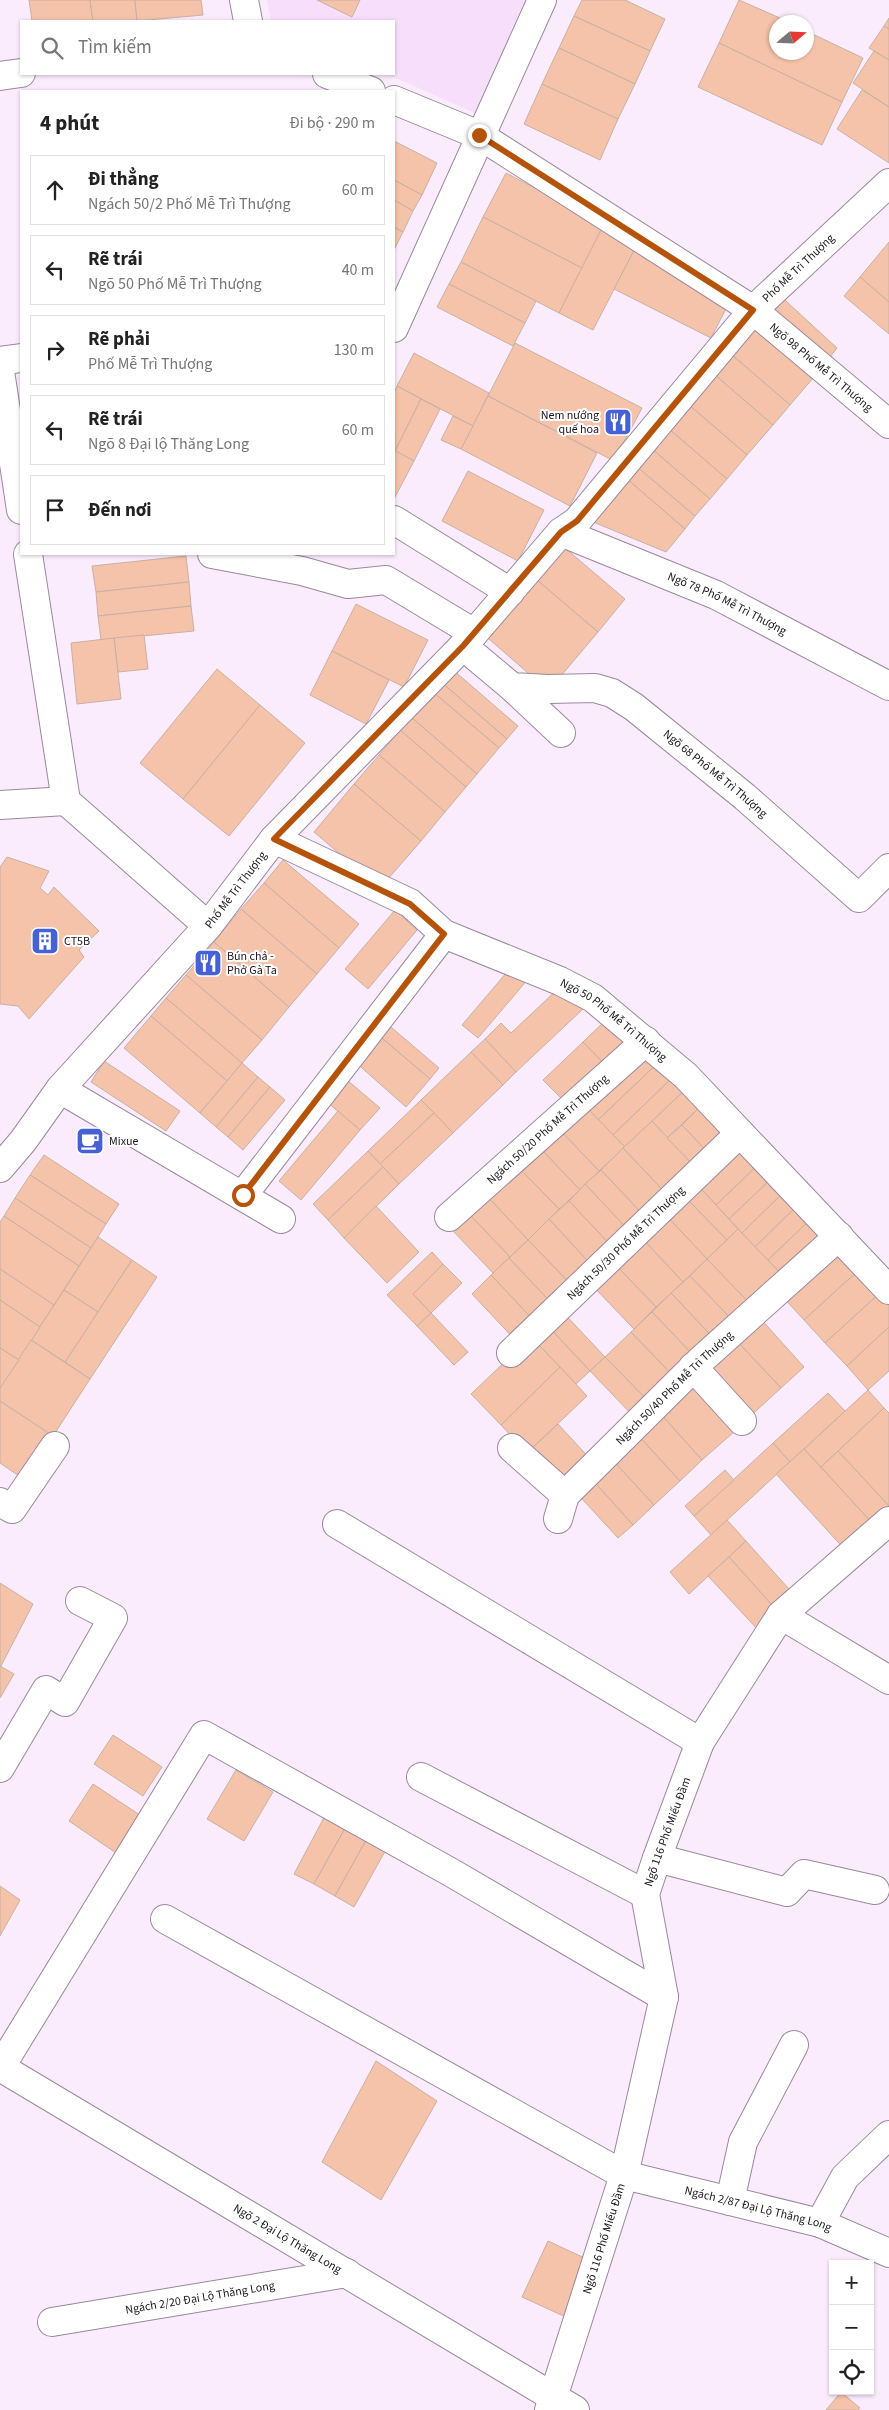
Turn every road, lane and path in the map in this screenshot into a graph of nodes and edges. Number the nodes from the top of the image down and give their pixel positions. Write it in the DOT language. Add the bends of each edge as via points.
graph roads {
  1 [pos="244,0"];
  2 [pos="542,0"];
  3 [pos="248,20"];
  4 [pos="20,74"];
  5 [pos="330,75"];
  6 [pos="0,76"];
  7 [pos="368,90"];
  8 [pos="395,100"];
  9 [pos="479,135"];
  10 [pos="889,183"];
  11 [pos="753,310"];
  12 [pos="395,326"];
  13 [pos="20,358"];
  14 [pos="0,361"];
  15 [pos="0,370"];
  16 [pos="889,424"];
  17 [pos="20,503"];
  18 [pos="395,521"];
  19 [pos="561,532"];
  20 [pos="28,555"];
  21 [pos="217,555"];
  22 [pos="510,592"];
  23 [pos="468,640"];
  24 [pos="889,686"];
  25 [pos="512,687"];
  26 [pos="561,733"];
  27 [pos="66,800"];
  28 [pos="0,805"];
  29 [pos="274,839"];
  30 [pos="889,868"];
  31 [pos="208,926"];
  32 [pos="444,934"];
  33 [pos="646,1040"];
  34 [pos="60,1090"];
  35 [pos="740,1133"];
  36 [pos="0,1168"];
  37 [pos="243,1195"];
  38 [pos="449,1217"];
  39 [pos="281,1219"];
  40 [pos="839,1236"];
  41 [pos="889,1290"];
  42 [pos="511,1354"];
  43 [pos="693,1367"];
  44 [pos="742,1420"];
  45 [pos="55,1446"];
  46 [pos="512,1448"];
  47 [pos="0,1502"];
  48 [pos="889,1521"];
  49 [pos="336,1524"];
  50 [pos="80,1601"];
  51 [pos="781,1615"];
  52 [pos="889,1680"];
  53 [pos="700,1742"];
  54 [pos="0,1768"];
  55 [pos="421,1777"];
  56 [pos="657,1858"];
  57 [pos="875,1890"];
  58 [pos="646,1894"];
  59 [pos="165,1919"];
  60 [pos="664,1997"];
  61 [pos="794,2046"];
  62 [pos="0,2067"];
  63 [pos="889,2135"];
  64 [pos="624,2175"];
  65 [pos="730,2201"];
  66 [pos="820,2223"];
  67 [pos="889,2253"];
  68 [pos="347,2273"];
  69 [pos="52,2322"];
  70 [pos="559,2406"];
  1 -- 3 [label="street"];
  2 -- 9 [label="street"];
  4 -- 6 [label="street"];
  5 -- 7 [label="street"];
  8 -- 9 [label="street, Ngõ 98 Phố Mễ Trì Thượng"];
  9 -- 11 [label="street, Ngõ 98 Phố Mễ Trì Thượng"];
  9 -- 12 [label="street"];
  10 -- 11 [label="street, Phố Mễ Trì Thượng"];
  11 -- 16 [label="street, Ngõ 98 Phố Mễ Trì Thượng"];
  11 -- 19 [label="street, Phố Mễ Trì Thượng" via="577,521"];
  13 -- 14 [label="street"];
  15 -- 17 [label="street"];
  18 -- 22 [label="street"];
  19 -- 22 [label="street, Phố Mễ Trì Thượng"];
  19 -- 24 [label="street, Ngõ 78 Phố Mễ Trì Thượng" via="716,595"];
  20 -- 27 [label="street"];
  21 -- 23 [label="street" via="348,584 386,580"];
  22 -- 23 [label="street, Phố Mễ Trì Thượng"];
  23 -- 25 [label="street"];
  23 -- 29 [label="street, Phố Mễ Trì Thượng"];
  25 -- 26 [label="street"];
  25 -- 30 [label="street, Ngõ 68 Phố Mễ Trì Thượng" via="595,688 612,693 745,798 858,898"];
  27 -- 28 [label="street"];
  27 -- 31 [label="street"];
  29 -- 31 [label="street, Phố Mễ Trì Thượng"];
  29 -- 32 [label="street, Ngõ 50 Phố Mễ Trì Thượng" via="410,904"];
  31 -- 34 [label="street, Phố Mễ Trì Thượng"];
  32 -- 33 [label="street, Ngõ 50 Phố Mễ Trì Thượng" via="560,981 593,998"];
  32 -- 37 [label="street"];
  33 -- 35 [label="street, Ngõ 50 Phố Mễ Trì Thượng" via="686,1076"];
  33 -- 38 [label="street, Ngách 50/20 Phố Mễ Trì Thượng"];
  34 -- 36 [label="street, Phố Mễ Trì Thượng"];
  34 -- 37 [label="street"];
  35 -- 40 [label="street, Ngõ 50 Phố Mễ Trì Thượng"];
  35 -- 42 [label="street, Ngách 50/30 Phố Mễ Trì Thượng"];
  37 -- 39 [label="street"];
  40 -- 41 [label="street, Ngõ 50 Phố Mễ Trì Thượng"];
  40 -- 43 [label="street, Ngách 50/40 Phố Mễ Trì Thượng"];
  43 -- 44 [label="street"];
  43 -- 46 [label="street, Ngách 50/40 Phố Mễ Trì Thượng" via="562,1507"];
  45 -- 47 [label="street" via="12,1509"];
  48 -- 51 [label="street, Ngõ 116 Phố Miếu Đầm"];
  49 -- 53 [label="street"];
  50 -- 54 [label="street" via="113,1618 64,1702 46,1690"];
  51 -- 52 [label="street"];
  51 -- 53 [label="street, Ngõ 116 Phố Miếu Đầm"];
  53 -- 56 [label="street, Ngõ 116 Phố Miếu Đầm"];
  55 -- 58 [label="street"];
  56 -- 57 [label="street" via="787,1892 804,1874"];
  56 -- 58 [label="street, Ngõ 116 Phố Miếu Đầm"];
  58 -- 60 [label="street, Ngõ 116 Phố Miếu Đầm"];
  59 -- 64 [label="street, Ngách 2/87 Đại Lộ Thăng Long"];
  60 -- 62 [label="street" via="452,1873 204,1735"];
  60 -- 64 [label="street, Ngõ 116 Phố Miếu Đầm"];
  61 -- 65 [label="street" via="743,2142"];
  62 -- 68 [label="street, Ngõ 2 Đại Lộ Thăng Long"];
  63 -- 66 [label="street" via="845,2177"];
  64 -- 65 [label="street, Ngách 2/87 Đại Lộ Thăng Long"];
  64 -- 70 [label="street, Ngõ 116 Phố Miếu Đầm"];
  65 -- 66 [label="street, Ngách 2/87 Đại Lộ Thăng Long"];
  66 -- 67 [label="street, Ngách 2/87 Đại Lộ Thăng Long"];
  68 -- 69 [label="street, Ngách 2/20 Đại Lộ Thăng Long"];
  68 -- 70 [label="street, Ngõ 2 Đại Lộ Thăng Long"];
}
